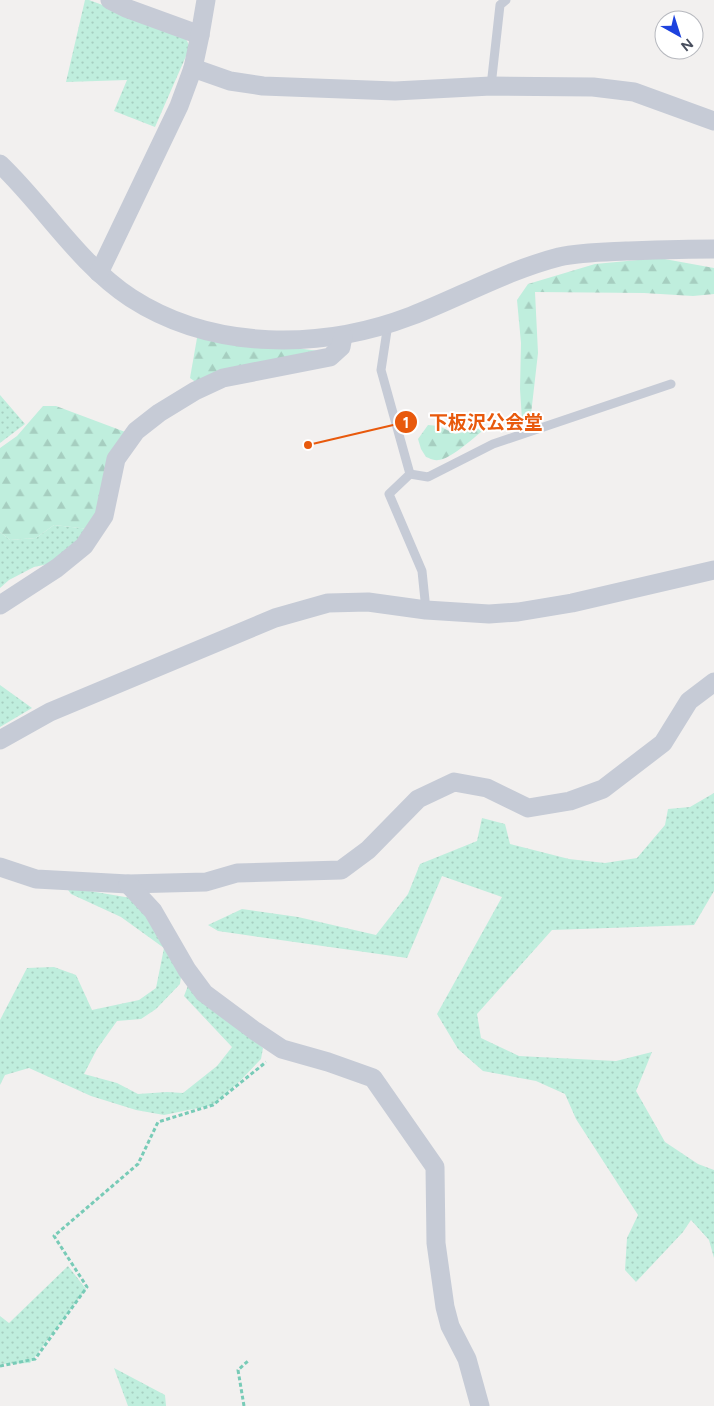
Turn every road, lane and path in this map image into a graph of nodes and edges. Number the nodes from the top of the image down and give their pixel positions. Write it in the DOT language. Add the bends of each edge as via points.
graph roads {
  1 [pos="110,0"];
  2 [pos="206,0"];
  3 [pos="506,0"];
  4 [pos="200,35"];
  5 [pos="193,68"];
  6 [pos="491,86"];
  7 [pos="714,121"];
  8 [pos="0,164"];
  9 [pos="714,249"];
  10 [pos="99,273"];
  11 [pos="388,323"];
  12 [pos="342,336"];
  13 [pos="671,384"];
  14 [pos="410,474"];
  15 [pos="714,570"];
  16 [pos="0,605"];
  17 [pos="426,610"];
  18 [pos="714,682"];
  19 [pos="0,740"];
  20 [pos="0,867"];
  21 [pos="128,884"];
  22 [pos="282,1049"];
  23 [pos="248,1361"];
  24 [pos="0,1366"];
  25 [pos="244,1406"];
  26 [pos="480,1406"];
  1 -- 4 [label="street"];
  2 -- 4 [label="street"];
  3 -- 6 [label="lane" via="500,5"];
  4 -- 5 [label="street"];
  5 -- 6 [label="street" via="230,81 263,86 395,91"];
  5 -- 10 [label="street" via="179,106"];
  6 -- 7 [label="street" via="593,87 634,92"];
  8 -- 10 [label="street"];
  9 -- 11 [label="street" via="597,252 561,257"];
  10 -- 12 [label="street" via="132,299 160,314 211,332 290,339"];
  11 -- 12 [label="street"];
  11 -- 14 [label="lane" via="381,370"];
  12 -- 16 [label="street" via="341,347 330,357 223,378 195,391 136,431 116,459 104,516 84,546"];
  13 -- 14 [label="lane" via="492,444 428,477"];
  14 -- 17 [label="lane" via="389,494 422,571"];
  15 -- 17 [label="street" via="572,603 518,612 489,614"];
  17 -- 19 [label="street" via="368,602 328,603 276,618 50,712"];
  18 -- 21 [label="street" via="689,701 663,743 603,789 570,802 528,808 487,788 454,782 418,799 368,850 340,870 237,873 206,882"];
  20 -- 21 [label="street" via="36,879"];
  21 -- 22 [label="street" via="153,911 204,993"];
  22 -- 24 [label="path" via="213,1104 158,1122 138,1164 54,1236 87,1287 35,1359"];
  22 -- 26 [label="street" via="373,1078 435,1167 436,1243 445,1307 450,1326 467,1359"];
  23 -- 25 [label="path" via="238,1370"];
}
